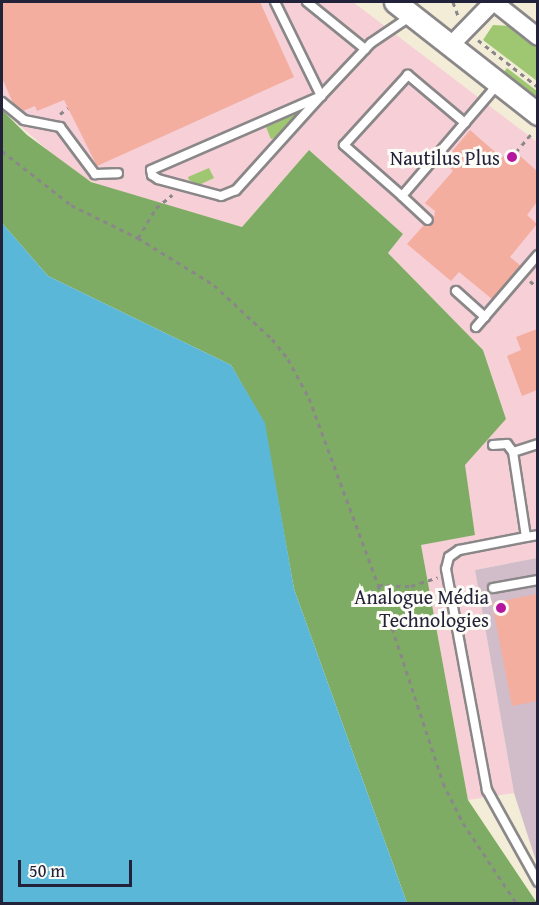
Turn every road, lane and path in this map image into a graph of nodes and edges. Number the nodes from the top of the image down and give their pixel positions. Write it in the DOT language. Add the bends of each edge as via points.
graph roads {
  1 [pos="275,2"];
  2 [pos="307,2"];
  3 [pos="395,2"];
  4 [pos="453,2"];
  5 [pos="494,2"];
  6 [pos="457,14"];
  7 [pos="412,15"];
  8 [pos="537,37"];
  9 [pos="481,43"];
  10 [pos="450,46"];
  11 [pos="365,49"];
  12 [pos="498,84"];
  13 [pos="537,87"];
  14 [pos="321,96"];
  15 [pos="2,102"];
  16 [pos="68,108"];
  17 [pos="63,113"];
  18 [pos="537,114"];
  19 [pos="465,123"];
  20 [pos="531,135"];
  21 [pos="2,151"];
  22 [pos="516,152"];
  23 [pos="118,173"];
  24 [pos="184,186"];
  25 [pos="402,196"];
  26 [pos="428,220"];
  27 [pos="138,238"];
  28 [pos="537,255"];
  29 [pos="456,291"];
  30 [pos="485,316"];
  31 [pos="476,327"];
  32 [pos="537,444"];
  33 [pos="493,445"];
  34 [pos="513,452"];
  35 [pos="537,535"];
  36 [pos="526,537"];
  37 [pos="446,574"];
  38 [pos="537,580"];
  39 [pos="378,585"];
  40 [pos="493,588"];
  41 [pos="537,882"];
  42 [pos="517,903"];
  1 -- 14 [label="lane"];
  2 -- 11 [label="lane"];
  3 -- 7 [label="street"];
  4 -- 6 [label="path"];
  5 -- 8 [label="street"];
  5 -- 10 [label="street"];
  7 -- 10 [label="street"];
  7 -- 11 [label="lane"];
  9 -- 13 [label="path"];
  10 -- 12 [label="street"];
  11 -- 14 [label="lane"];
  12 -- 18 [label="street"];
  12 -- 19 [label="lane"];
  14 -- 24 [label="lane" via="236,190 221,196"];
  14 -- 24 [label="lane" via="151,170 158,179"];
  15 -- 23 [label="lane" via="24,120 60,127 95,174"];
  16 -- 17 [label="path"];
  19 -- 25 [label="lane"];
  19 -- 25 [label="lane" via="408,75 344,145"];
  20 -- 22 [label="path"];
  21 -- 27 [label="path" via="71,205"];
  24 -- 27 [label="path" via="156,208"];
  25 -- 26 [label="lane"];
  27 -- 39 [label="path" via="231,298 288,359 309,398"];
  28 -- 30 [label="lane"];
  29 -- 30 [label="lane"];
  30 -- 31 [label="lane"];
  32 -- 34 [label="lane"];
  33 -- 34 [label="lane" via="507,444"];
  34 -- 36 [label="lane"];
  35 -- 36 [label="lane"];
  36 -- 37 [label="lane" via="459,550 447,561"];
  37 -- 39 [label="path" via="411,586"];
  37 -- 41 [label="lane" via="487,790"];
  38 -- 40 [label="lane"];
  39 -- 42 [label="path" via="443,783 462,823"];
}
